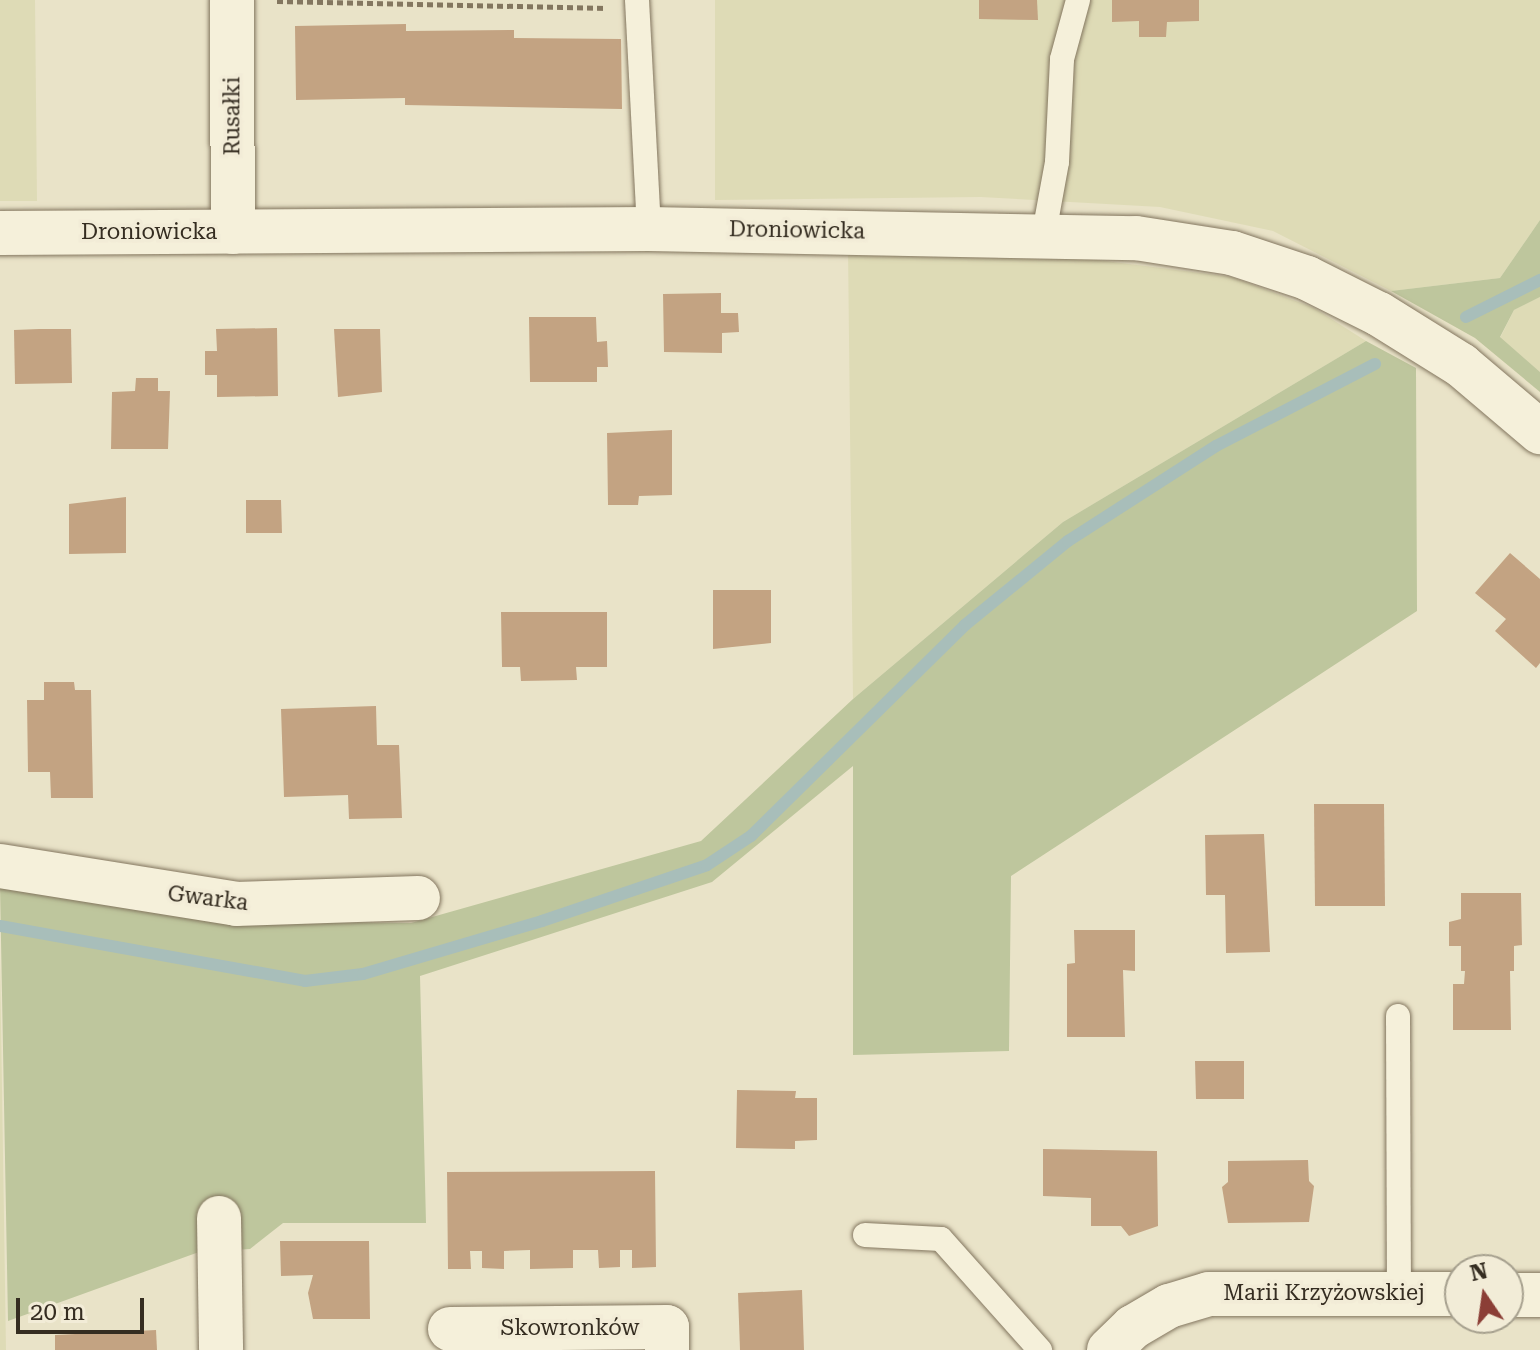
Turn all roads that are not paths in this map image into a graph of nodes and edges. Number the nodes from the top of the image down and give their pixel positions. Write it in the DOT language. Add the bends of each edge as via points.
graph roads {
  1 [pos="232,0"];
  2 [pos="1078,0"];
  3 [pos="638,5"];
  4 [pos="649,229"];
  5 [pos="233,232"];
  6 [pos="0,233"];
  7 [pos="1044,233"];
  8 [pos="1540,432"];
  9 [pos="0,866"];
  10 [pos="418,898"];
  11 [pos="1398,1016"];
  12 [pos="219,1218"];
  13 [pos="865,1235"];
  14 [pos="1399,1293"];
  15 [pos="1444,1294"];
  16 [pos="450,1329"];
  17 [pos="221,1350"];
  18 [pos="667,1350"];
  19 [pos="1040,1350"];
  20 [pos="1109,1350"];
  1 -- 5 [label="street, Rusałki"];
  2 -- 7 [label="lane" via="1062,59 1057,162"];
  3 -- 4 [label="lane"];
  4 -- 5 [label="street, Droniowicka"];
  4 -- 7 [label="street, Droniowicka"];
  5 -- 6 [label="street, Droniowicka"];
  7 -- 8 [label="street, Droniowicka" via="1136,238 1232,253 1307,278 1379,314 1461,365"];
  9 -- 10 [label="street, Gwarka" via="236,904"];
  11 -- 14 [label="lane"];
  12 -- 17 [label="street"];
  13 -- 19 [label="lane" via="941,1239"];
  14 -- 15 [label="street, Marii Krzyżowskiej"];
  14 -- 20 [label="street, Marii Krzyżowskiej" via="1209,1294 1169,1306 1133,1327"];
  16 -- 18 [label="street, Skowronków" via="667,1327"];
}
